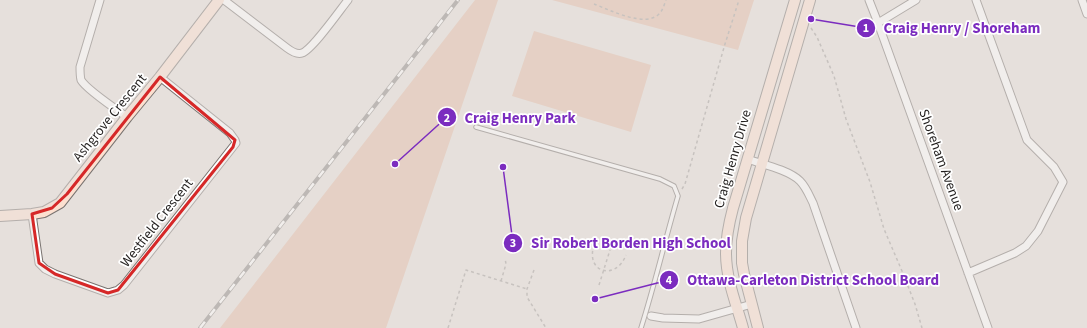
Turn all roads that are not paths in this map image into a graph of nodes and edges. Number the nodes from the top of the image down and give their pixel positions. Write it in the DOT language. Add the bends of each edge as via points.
graph roads {
  1 [pos="100,0"];
  2 [pos="219,0"];
  3 [pos="224,0"];
  4 [pos="348,0"];
  5 [pos="795,0"];
  6 [pos="810,0"];
  7 [pos="869,0"];
  8 [pos="916,0"];
  9 [pos="976,0"];
  10 [pos="1082,0"];
  11 [pos="1087,14"];
  12 [pos="878,23"];
  13 [pos="160,77"];
  14 [pos="127,117"];
  15 [pos="476,127"];
  16 [pos="747,160"];
  17 [pos="762,164"];
  18 [pos="32,214"];
  19 [pos="0,216"];
  20 [pos="968,273"];
  21 [pos="752,304"];
  22 [pos="738,308"];
  23 [pos="651,316"];
  24 [pos="641,328"];
  25 [pos="743,328"];
  26 [pos="758,328"];
  27 [pos="856,328"];
  28 [pos="988,328"];
  1 -- 14 [label="street" via="80,67 81,78 91,90"];
  2 -- 13 [label="street, Ashgrove Crescent"];
  3 -- 4 [label="street" via="298,54 313,44"];
  5 -- 16 [label="street, Craig Henry Drive"];
  6 -- 17 [label="street, Craig Henry Drive"];
  7 -- 12 [label="street, Shoreham Avenue"];
  8 -- 12 [label="street"];
  9 -- 20 [label="street" via="1027,140 1054,167 1063,182 1038,231 1026,246"];
  10 -- 11 [label="street"];
  12 -- 20 [label="street, Shoreham Avenue"];
  13 -- 14 [label="street, Ashgrove Crescent"];
  13 -- 18 [label="street, Westfield Crescent" via="230,133 236,143 124,285 108,293 42,267"];
  14 -- 18 [label="street, Ashgrove Crescent" via="60,202 44,212"];
  15 -- 24 [label="lane" via="660,179 674,186 678,196"];
  16 -- 17 [label="street"];
  16 -- 22 [label="street, Craig Henry Drive" via="731,213 726,252 730,284"];
  17 -- 21 [label="street, Craig Henry Drive" via="742,241 742,263"];
  17 -- 27 [label="street" via="790,174 806,188"];
  18 -- 19 [label="street, Ashgrove Crescent"];
  20 -- 28 [label="street, Shoreham Avenue"];
  21 -- 22 [label="street"];
  21 -- 26 [label="street, Craig Henry Drive"];
  22 -- 23 [label="street" via="700,319"];
  22 -- 25 [label="street, Craig Henry Drive"];
}
